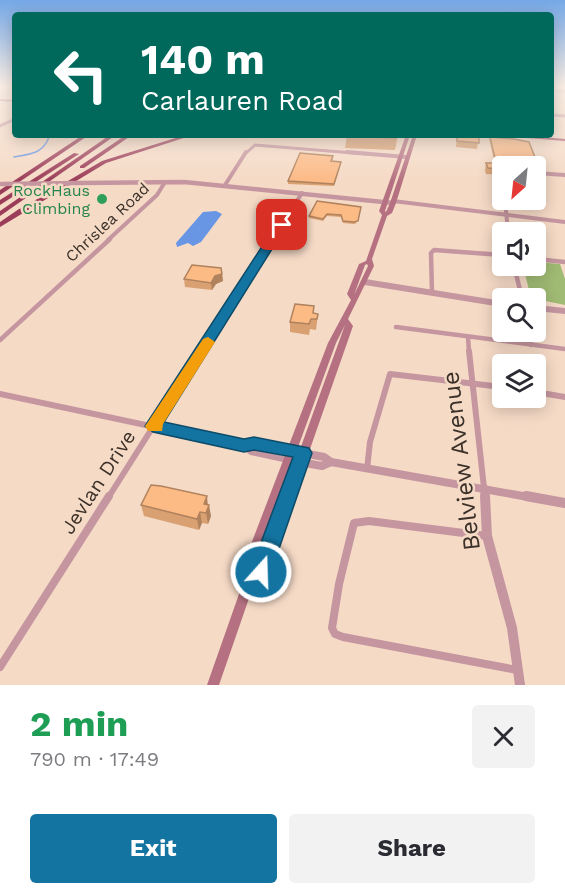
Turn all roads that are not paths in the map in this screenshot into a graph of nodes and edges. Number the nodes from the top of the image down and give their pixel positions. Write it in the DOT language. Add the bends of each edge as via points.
graph roads {
  1 [pos="75,138"];
  2 [pos="82,138"];
  3 [pos="92,138"];
  4 [pos="98,138"];
  5 [pos="109,138"];
  6 [pos="115,138"];
  7 [pos="125,138"];
  8 [pos="180,138"];
  9 [pos="407,138"];
  10 [pos="414,138"];
  11 [pos="399,157"];
  12 [pos="406,157"];
  13 [pos="64,170"];
  14 [pos="546,174"];
  15 [pos="42,175"];
  16 [pos="565,175"];
  17 [pos="165,182"];
  18 [pos="0,184"];
  19 [pos="225,185"];
  20 [pos="0,193"];
  21 [pos="302,193"];
  22 [pos="385,201"];
  23 [pos="393,202"];
  24 [pos="0,203"];
  25 [pos="420,205"];
  26 [pos="506,210"];
  27 [pos="0,214"];
  28 [pos="17,214"];
  29 [pos="506,214"];
  30 [pos="384,215"];
  31 [pos="507,222"];
  32 [pos="565,222"];
  33 [pos="0,225"];
  34 [pos="492,254"];
  35 [pos="546,261"];
  36 [pos="368,262"];
  37 [pos="565,264"];
  38 [pos="355,280"];
  39 [pos="365,282"];
  40 [pos="432,294"];
  41 [pos="353,298"];
  42 [pos="492,303"];
  43 [pos="546,309"];
  44 [pos="565,311"];
  45 [pos="346,321"];
  46 [pos="396,327"];
  47 [pos="468,337"];
  48 [pos="0,340"];
  49 [pos="531,342"];
  50 [pos="531,345"];
  51 [pos="565,350"];
  52 [pos="471,383"];
  53 [pos="492,386"];
  54 [pos="0,394"];
  55 [pos="546,394"];
  56 [pos="565,397"];
  57 [pos="153,426"];
  58 [pos="290,456"];
  59 [pos="302,457"];
  60 [pos="367,469"];
  61 [pos="484,489"];
  62 [pos="565,503"];
  63 [pos="487,536"];
  64 [pos="251,577"];
  65 [pos="0,667"];
  66 [pos="517,670"];
  67 [pos="213,685"];
  68 [pos="519,685"];
  1 -- 20 [label="highway"];
  2 -- 20 [label="highway"];
  3 -- 15 [label="highway"];
  4 -- 15 [label="highway"];
  5 -- 13 [label="highway"];
  6 -- 13 [label="highway"];
  7 -- 28 [label="highway"];
  8 -- 28 [label="highway" via="104,162"];
  9 -- 11 [label="main road"];
  10 -- 12 [label="main road"];
  11 -- 12 [label="street"];
  11 -- 19 [label="street" via="255,144"];
  11 -- 22 [label="main road"];
  12 -- 23 [label="main road"];
  13 -- 27 [label="highway"];
  14 -- 16 [label="street"];
  15 -- 24 [label="highway"];
  17 -- 18 [label="street, bridge"];
  17 -- 19 [label="street, Chrislea Road"];
  17 -- 48 [label="street, Chrislea Road" via="157,195"];
  19 -- 21 [label="street, Chrislea Road"];
  21 -- 22 [label="street, Chrislea Road"];
  21 -- 57 [label="street, Jevlan Drive"];
  22 -- 23 [label="street, Chrislea Road"];
  22 -- 30 [label="main road"];
  23 -- 25 [label="street"];
  23 -- 30 [label="main road"];
  25 -- 29 [label="street"];
  26 -- 29 [label="street"];
  28 -- 33 [label="highway"];
  29 -- 31 [label="street"];
  29 -- 32 [label="street"];
  30 -- 36 [label="main road"];
  34 -- 40 [label="street" via="434,250"];
  35 -- 37 [label="street"];
  36 -- 38 [label="main road" via="362,264"];
  36 -- 39 [label="main road" via="371,266"];
  38 -- 39 [label="street"];
  38 -- 41 [label="main road" via="350,294"];
  39 -- 40 [label="street"];
  39 -- 41 [label="main road" via="359,296"];
  40 -- 42 [label="street"];
  41 -- 45 [label="main road"];
  43 -- 44 [label="street"];
  45 -- 58 [label="main road" via="340,324"];
  45 -- 59 [label="main road" via="349,326"];
  46 -- 47 [label="street"];
  47 -- 50 [label="street"];
  47 -- 52 [label="street, Belview Avenue"];
  49 -- 50 [label="street"];
  50 -- 51 [label="street"];
  52 -- 53 [label="street"];
  52 -- 60 [label="street" via="390,374"];
  52 -- 61 [label="street, Belview Avenue" via="480,429"];
  54 -- 57 [label="street"];
  55 -- 56 [label="street"];
  57 -- 58 [label="street" via="244,446 250,452"];
  57 -- 65 [label="street, Jevlan Drive"];
  58 -- 59 [label="street"];
  58 -- 64 [label="main road" via="248,568"];
  59 -- 60 [label="street" via="322,466 331,462"];
  59 -- 64 [label="main road" via="261,572"];
  60 -- 61 [label="street"];
  61 -- 62 [label="street"];
  61 -- 63 [label="street, Belview Avenue"];
  63 -- 66 [label="street, Belview Avenue" via="512,628"];
  63 -- 66 [label="street" via="359,520 354,523 332,628 343,637"];
  64 -- 67 [label="main road"];
  66 -- 68 [label="street, Belview Avenue"];
}
